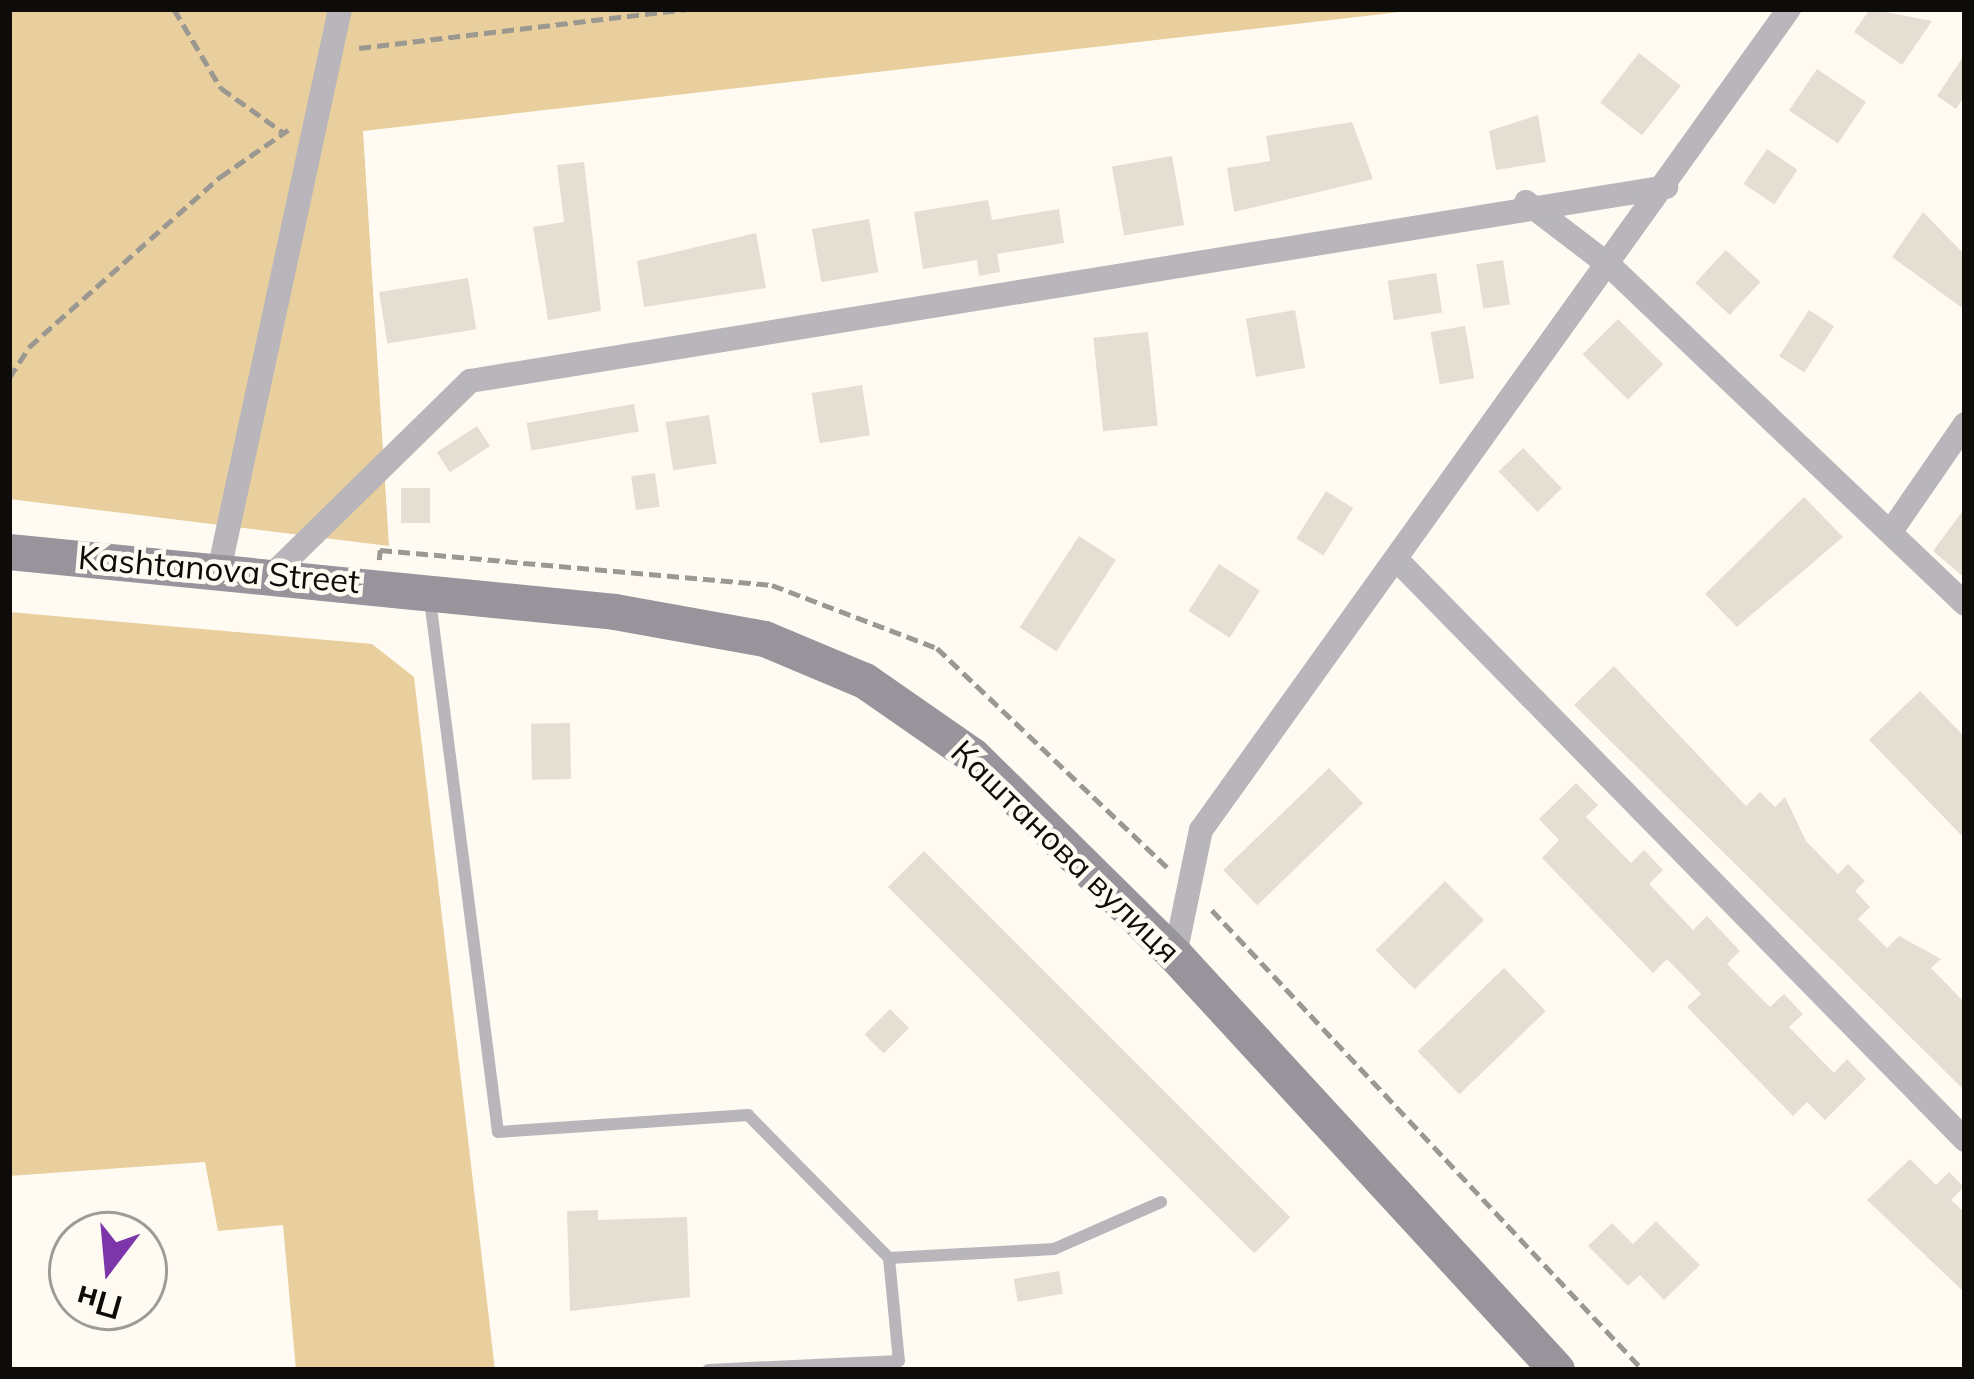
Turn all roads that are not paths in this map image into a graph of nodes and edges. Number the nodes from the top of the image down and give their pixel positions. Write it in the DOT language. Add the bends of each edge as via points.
graph roads {
  1 [pos="340,9"];
  2 [pos="1789,9"];
  3 [pos="1666,187"];
  4 [pos="1526,202"];
  5 [pos="1610,266"];
  6 [pos="1965,424"];
  7 [pos="1894,527"];
  8 [pos="9,552"];
  9 [pos="1396,560"];
  10 [pos="220,566"];
  11 [pos="275,571"];
  12 [pos="428,587"];
  13 [pos="1965,604"];
  14 [pos="1175,955"];
  15 [pos="1965,1140"];
  16 [pos="1161,1202"];
  17 [pos="889,1258"];
  18 [pos="708,1370"];
  19 [pos="1557,1370"];
  1 -- 10 [label="street"];
  2 -- 3 [label="street"];
  3 -- 4 [label="street"];
  3 -- 5 [label="street"];
  4 -- 5 [label="street"];
  4 -- 11 [label="street" via="470,381"];
  5 -- 7 [label="street"];
  5 -- 9 [label="street"];
  6 -- 7 [label="street"];
  7 -- 13 [label="street"];
  8 -- 10 [label="main road, Kashtanova Street"];
  9 -- 14 [label="street" via="1201,830"];
  9 -- 15 [label="street"];
  10 -- 11 [label="main road, Kashtanova Street"];
  11 -- 12 [label="main road, Kashtanova Street"];
  12 -- 14 [label="main road, Каштанова вулиця" via="802,650 973,756"];
  12 -- 17 [label="lane" via="498,1132 748,1114"];
  14 -- 19 [label="main road, Каштанова вулиця"];
  16 -- 17 [label="lane" via="1054,1249"];
  17 -- 18 [label="lane" via="899,1361"];
}
